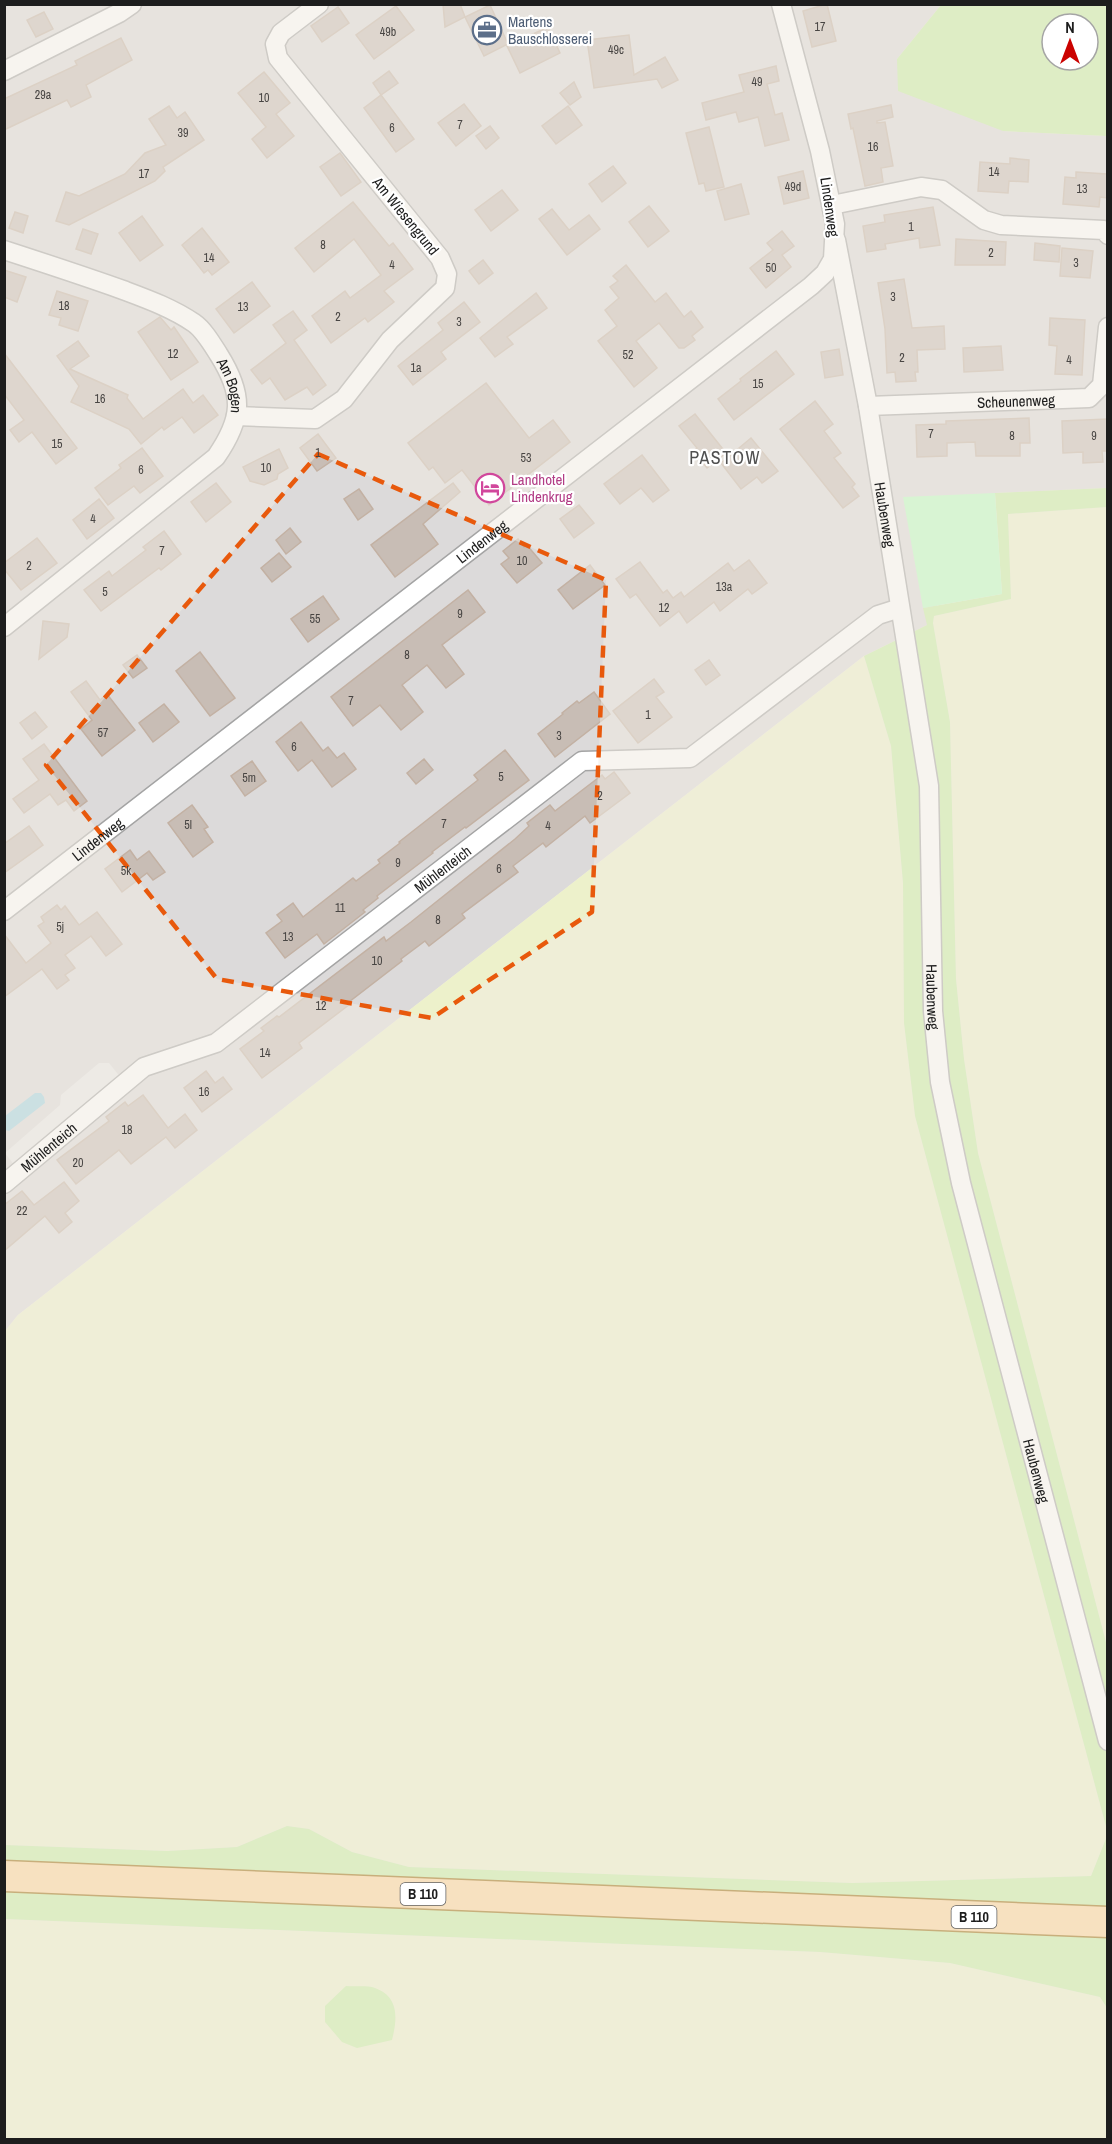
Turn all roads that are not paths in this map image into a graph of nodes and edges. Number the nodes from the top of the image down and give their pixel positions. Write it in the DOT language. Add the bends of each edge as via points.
graph roads {
  1 [pos="132,4"];
  2 [pos="319,4"];
  3 [pos="781,4"];
  4 [pos="4,71"];
  5 [pos="832,205"];
  6 [pos="1107,235"];
  7 [pos="836,240"];
  8 [pos="4,250"];
  9 [pos="1107,327"];
  10 [pos="868,406"];
  11 [pos="237,416"];
  12 [pos="900,608"];
  13 [pos="4,627"];
  14 [pos="4,911"];
  15 [pos="4,1184"];
  16 [pos="1107,1741"];
  17 [pos="4,1876"];
  18 [pos="1107,1922"];
  1 -- 4 [label="street"];
  2 -- 11 [label="street, Am Wiesengrund" via="281,33 275,44 278,58 440,258 447,274 445,288 390,340 344,399 315,419"];
  3 -- 5 [label="street, Lindenweg"];
  5 -- 6 [label="street" via="921,187 942,190 984,220 1001,225 1104,230"];
  5 -- 7 [label="street, Lindenweg"];
  7 -- 10 [label="street, Haubenweg"];
  7 -- 14 [label="street, Lindenweg" via="833,259 811,286"];
  8 -- 11 [label="street, Am Bogen" via="165,306 196,324 228,370 237,393"];
  9 -- 10 [label="street, Scheunenweg" via="1102,385 1089,398"];
  10 -- 12 [label="street, Haubenweg"];
  11 -- 13 [label="street, Am Bogen" via="216,457"];
  12 -- 15 [label="street, Mühlenteich" via="878,615 690,758 582,761 216,1043 144,1067"];
  12 -- 16 [label="street, Haubenweg" via="929,786 933,1011 940,1082 960,1183"];
  17 -- 18 [label="main road, B 110"];
}
